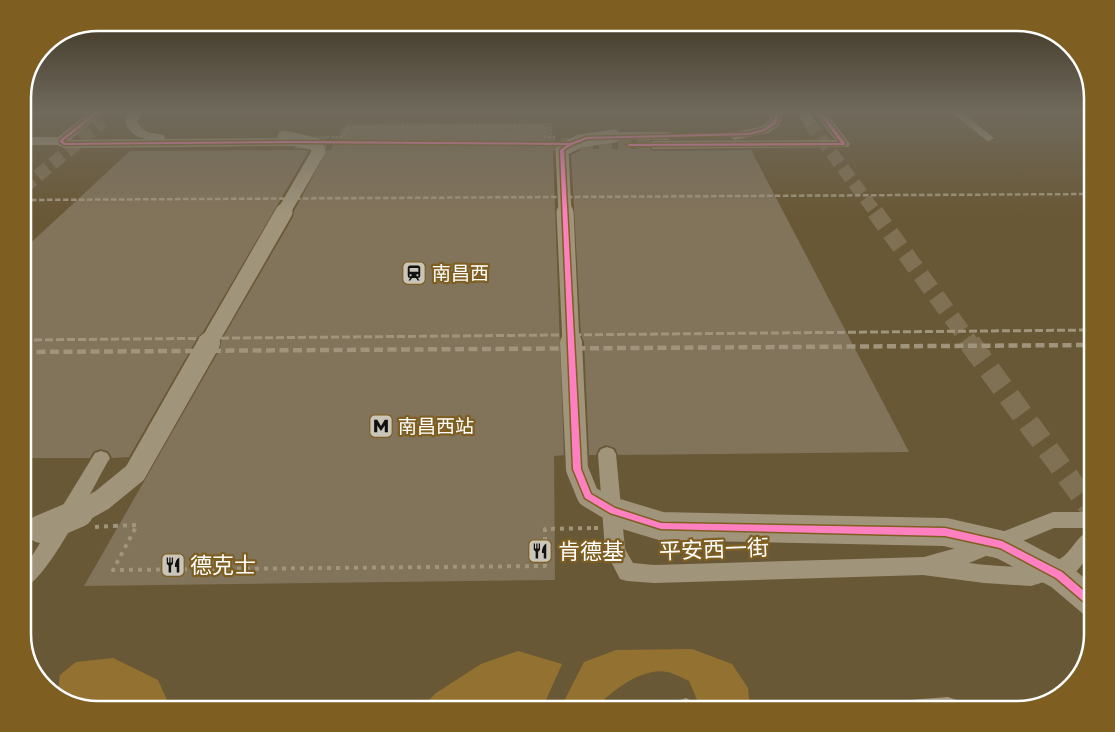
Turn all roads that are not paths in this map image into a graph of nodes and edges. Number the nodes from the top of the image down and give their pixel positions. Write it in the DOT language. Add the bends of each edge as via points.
graph roads {
  1 [pos="316,145"];
  2 [pos="569,145"];
  3 [pos="607,454"];
  4 [pos="101,458"];
  5 [pos="1084,520"];
  6 [pos="31,529"];
  7 [pos="1084,548"];
  8 [pos="923,566"];
  9 [pos="31,570"];
  10 [pos="1084,596"];
  1 -- 6 [label="street, bridge" via="319,151 135,473 116,491 80,514 41,529"];
  2 -- 10 [label="street, bridge" via="562,150 577,469 588,496 613,511 661,526 945,532 1002,545 1059,575"];
  3 -- 8 [label="street, 平安西一街" via="615,550 628,572 654,574"];
  4 -- 9 [label="street"];
  5 -- 8 [label="street" via="1053,520 975,552"];
  7 -- 8 [label="street" via="1069,566 1031,577"];
}
